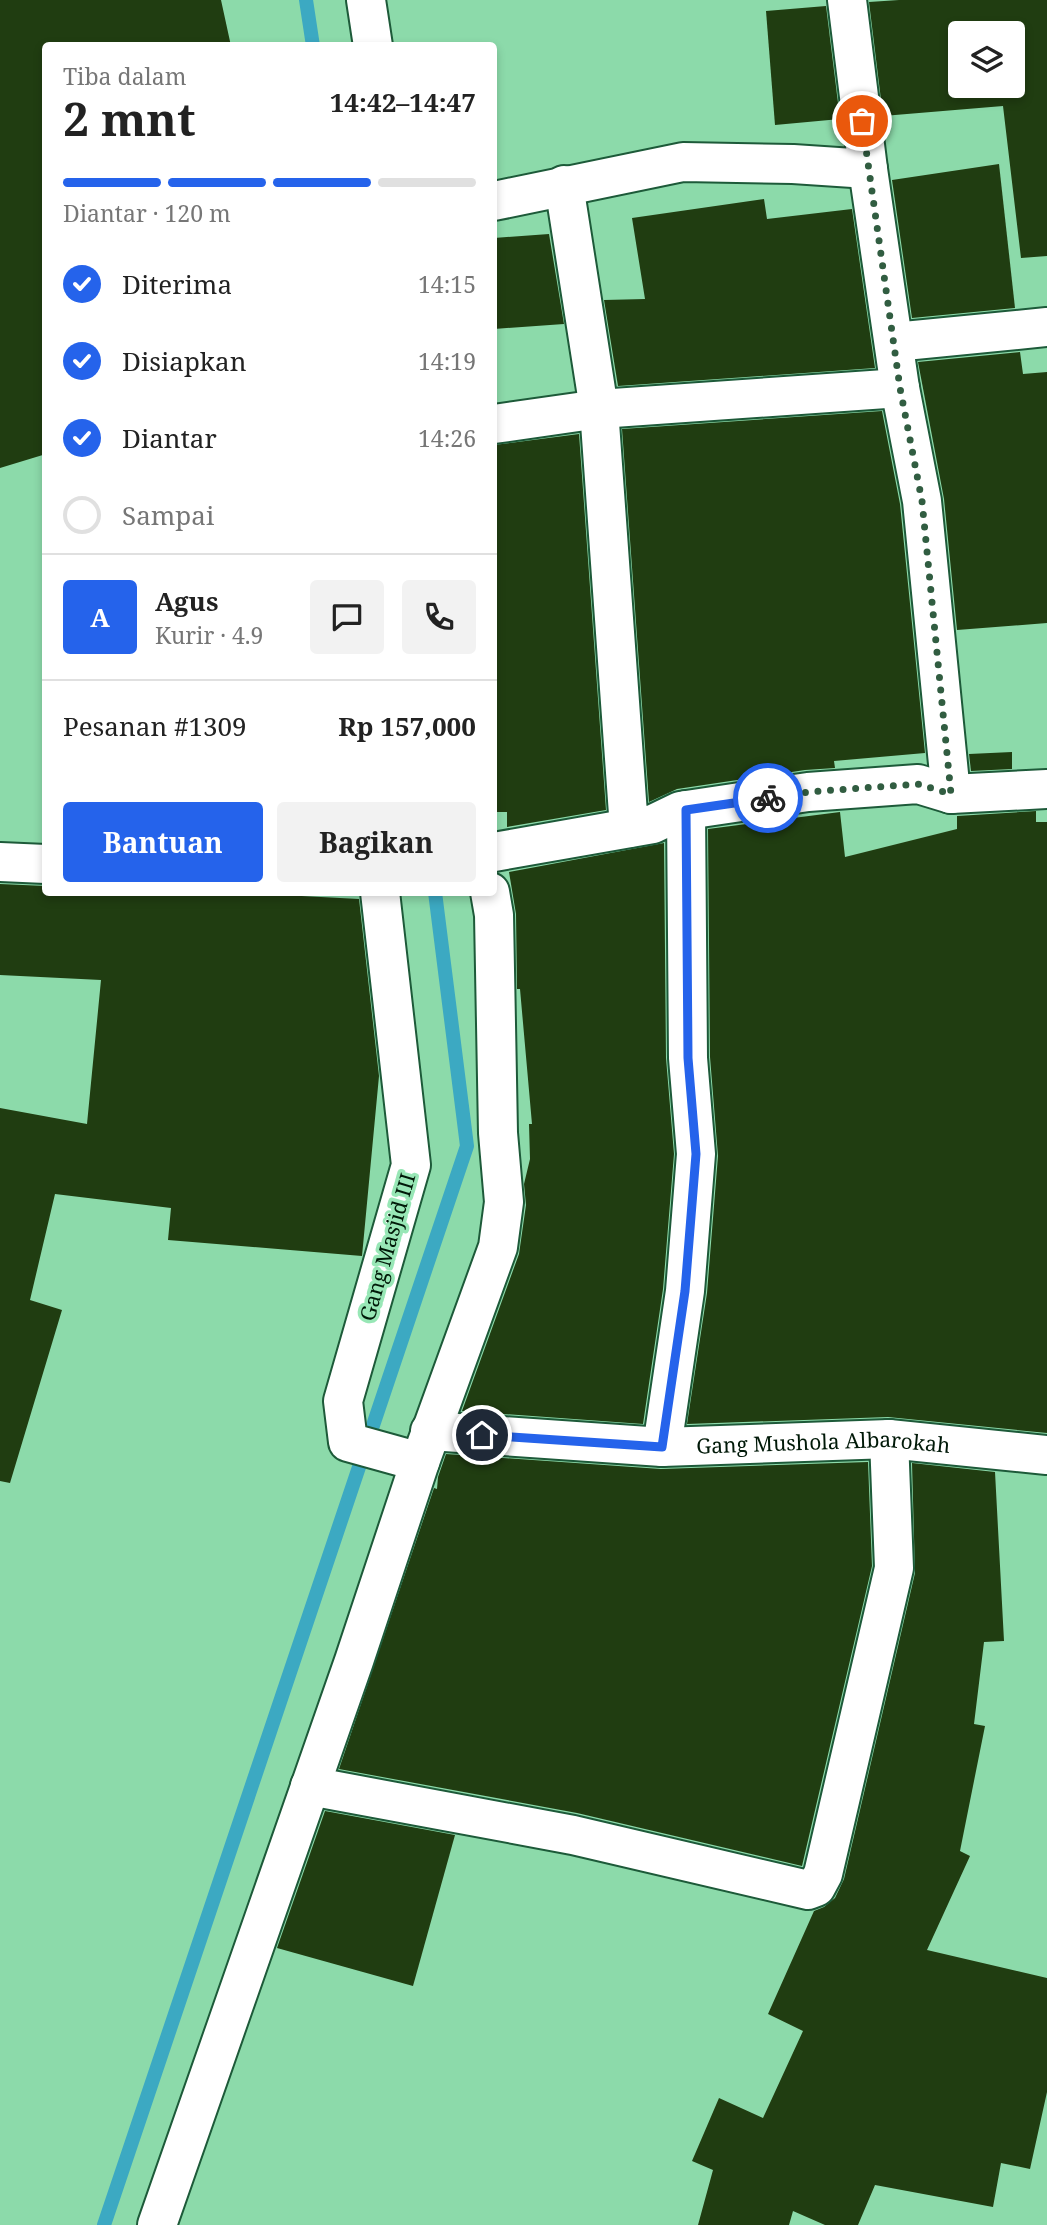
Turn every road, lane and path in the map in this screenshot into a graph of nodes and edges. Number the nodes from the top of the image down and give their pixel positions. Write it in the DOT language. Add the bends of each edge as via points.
graph roads {
  1 [pos="366,0"];
  2 [pos="847,0"];
  3 [pos="372,42"];
  4 [pos="868,169"];
  5 [pos="564,185"];
  6 [pos="497,200"];
  7 [pos="1047,327"];
  8 [pos="894,342"];
  9 [pos="900,388"];
  10 [pos="598,409"];
  11 [pos="497,424"];
  12 [pos="1047,789"];
  13 [pos="951,794"];
  14 [pos="686,810"];
  15 [pos="629,828"];
  16 [pos="497,851"];
  17 [pos="0,862"];
  18 [pos="42,864"];
  19 [pos="380,896"];
  20 [pos="491,896"];
  21 [pos="889,1439"];
  22 [pos="662,1447"];
  23 [pos="417,1450"];
  24 [pos="1047,1455"];
  25 [pos="310,1786"];
  26 [pos="157,2225"];
  1 -- 3 [label="street"];
  2 -- 4 [label="street"];
  4 -- 5 [label="street" via="683,162"];
  4 -- 8 [label="street"];
  5 -- 6 [label="street"];
  5 -- 10 [label="street"];
  7 -- 8 [label="street"];
  8 -- 9 [label="street"];
  9 -- 10 [label="street"];
  9 -- 13 [label="street" via="922,501"];
  10 -- 11 [label="street"];
  10 -- 15 [label="street"];
  12 -- 13 [label="street"];
  13 -- 14 [label="street" via="918,784 808,792"];
  14 -- 15 [label="street"];
  14 -- 22 [label="street" via="688,1058 696,1154 685,1291"];
  15 -- 16 [label="street"];
  17 -- 18 [label="street"];
  19 -- 23 [label="street, Gang Masjid III" via="411,1165 343,1401 348,1442"];
  20 -- 23 [label="street" via="504,1202 499,1247"];
  21 -- 22 [label="street, Gang Mushola Albarokah"];
  21 -- 24 [label="street, Gang Mushola Albarokah"];
  21 -- 25 [label="street" via="894,1568 826,1862 816,1887 808,1890 573,1835"];
  22 -- 23 [label="street, Gang Mushola Albarokah"];
  23 -- 25 [label="street"];
  25 -- 26 [label="street"];
}
